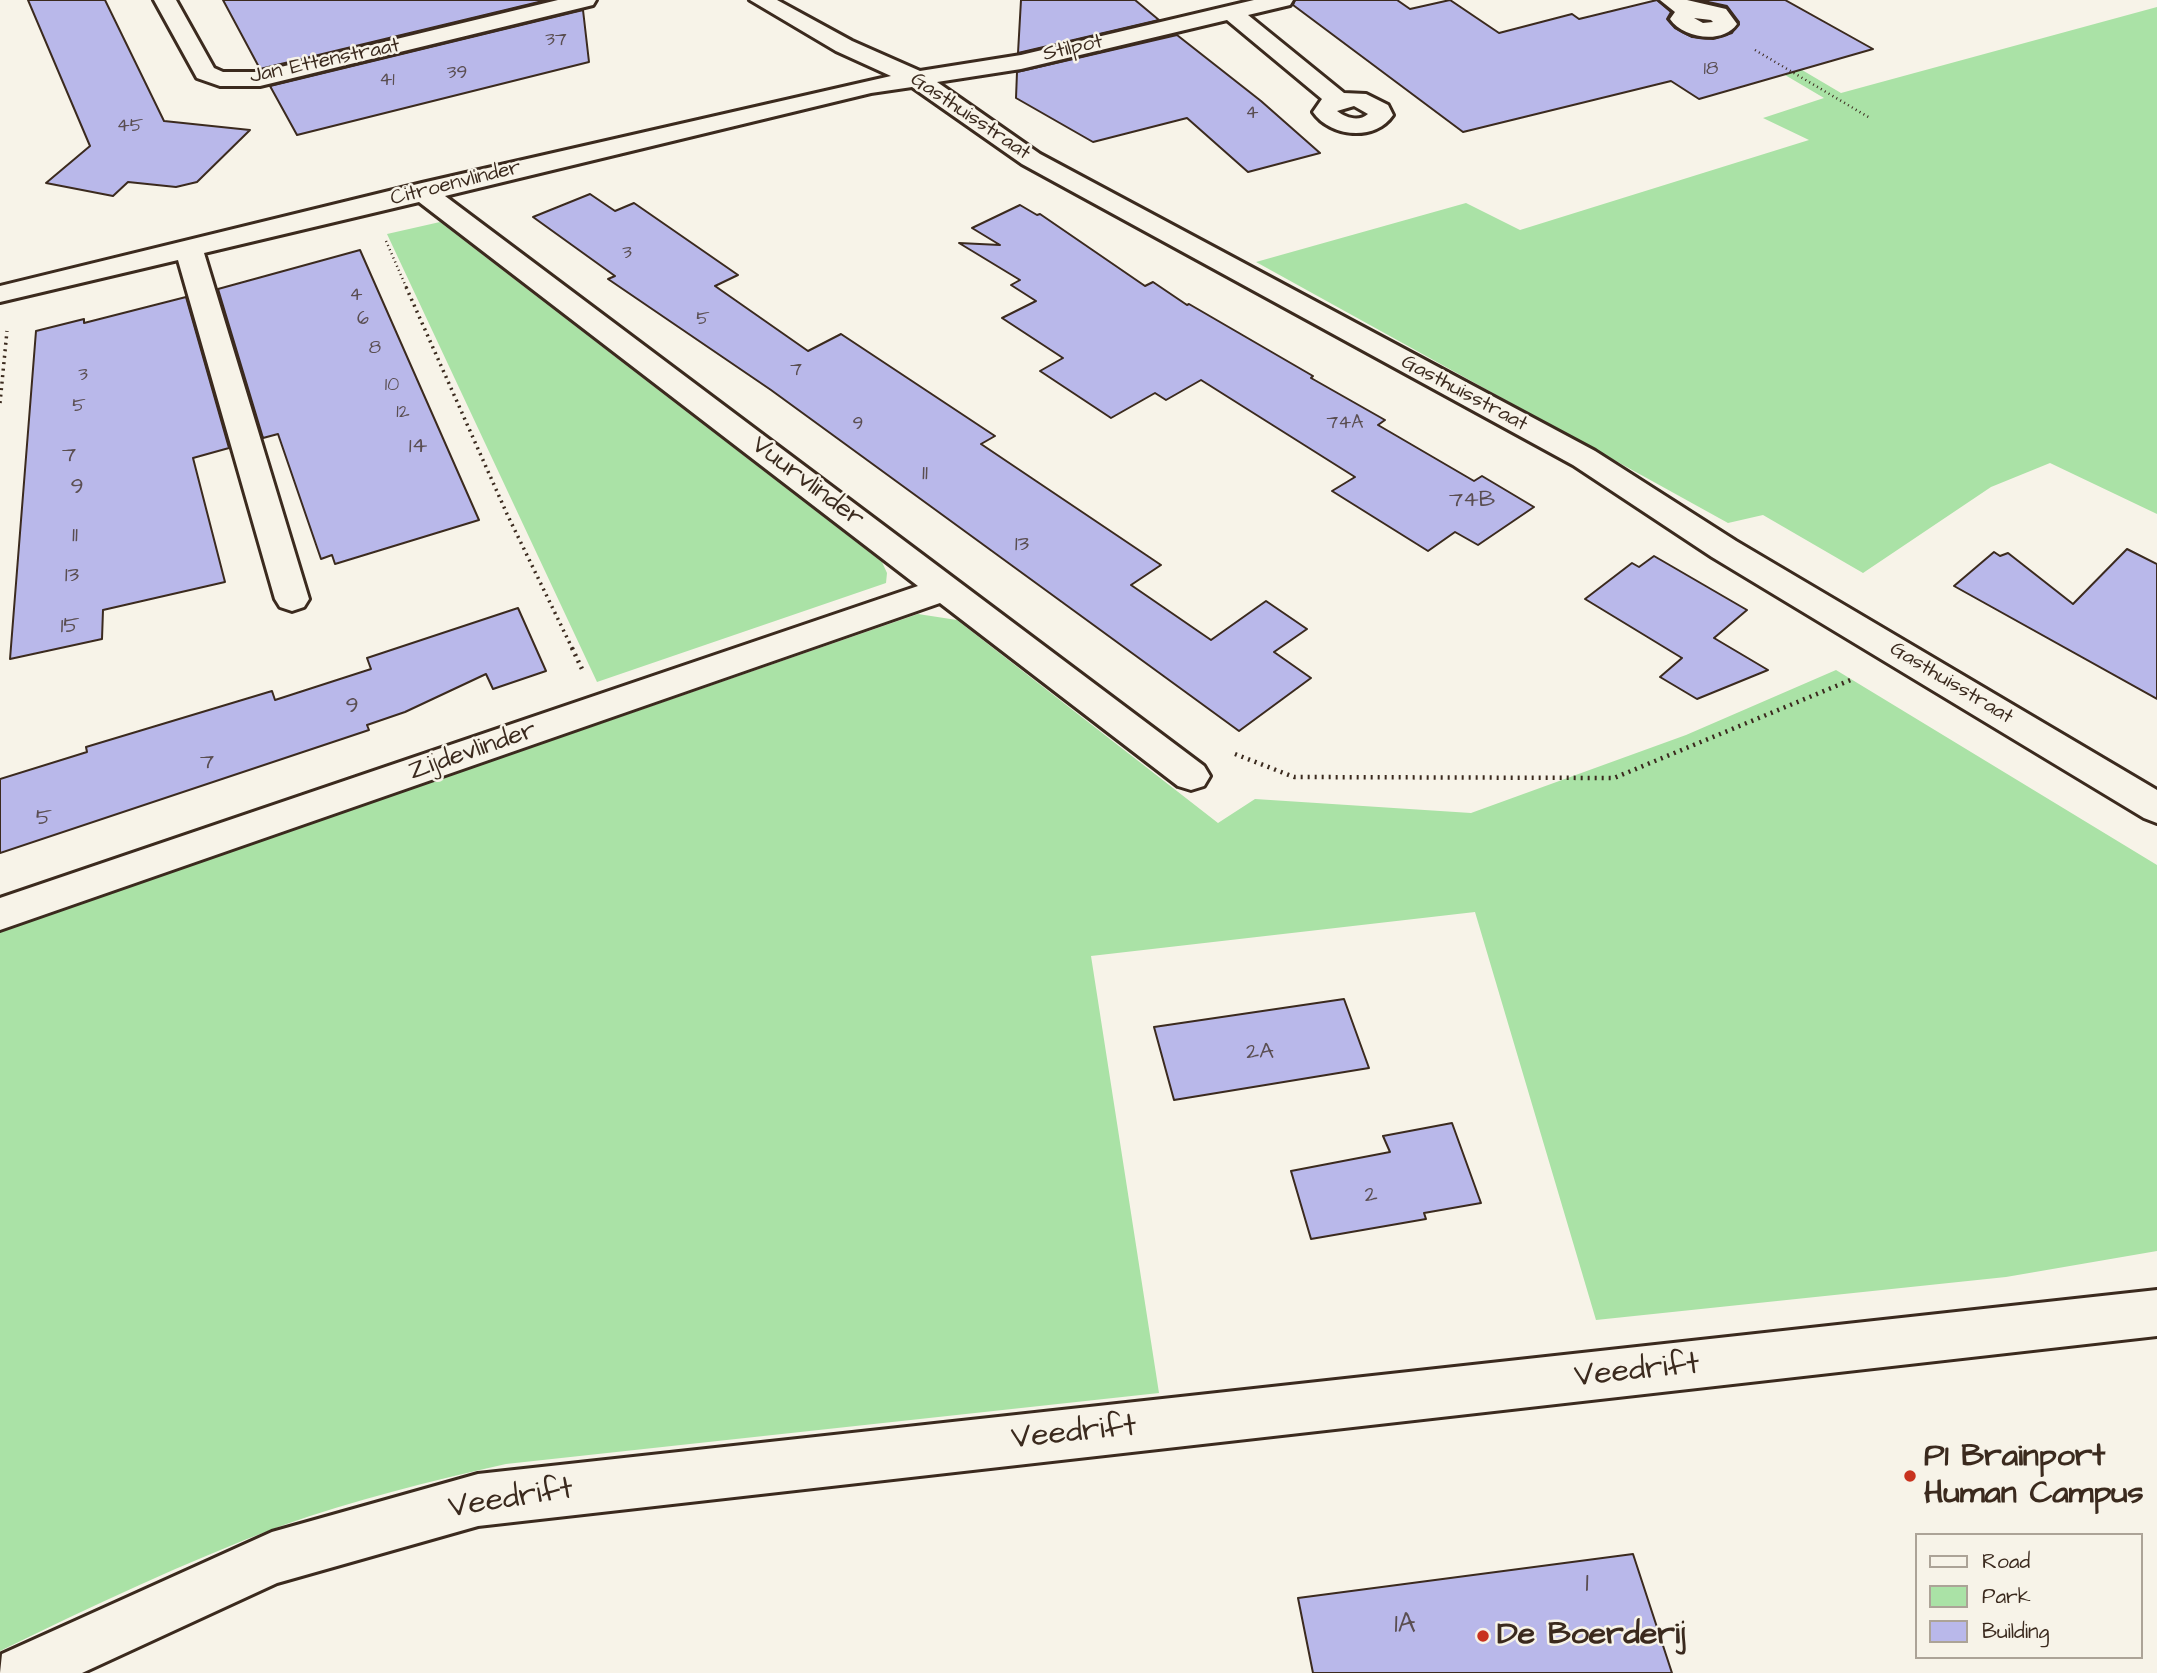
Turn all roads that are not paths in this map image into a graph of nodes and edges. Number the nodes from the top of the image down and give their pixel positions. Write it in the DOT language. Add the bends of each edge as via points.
graph roads {
  1 [pos="165,0"];
  2 [pos="585,0"];
  3 [pos="761,0"];
  4 [pos="1282,0"];
  5 [pos="1680,5"];
  6 [pos="519,8"];
  7 [pos="1231,12"];
  8 [pos="1718,29"];
  9 [pos="914,78"];
  10 [pos="1338,100"];
  11 [pos="422,191"];
  12 [pos="189,250"];
  13 [pos="5,293"];
  14 [pos="945,589"];
  15 [pos="292,599"];
  16 [pos="1191,776"];
  17 [pos="2157,808"];
  18 [pos="0,914"];
  19 [pos="2157,1313"];
  20 [pos="21,1673"];
  1 -- 6 [label="street, Jan Ettenstraat" via="205,73 237,80 260,79"];
  2 -- 6 [label="street, Jan Ettenstraat"];
  3 -- 9 [label="street, Gasthuisstraat"];
  4 -- 7 [label="street, Stilpot"];
  5 -- 8 [label="street" via="1723,17 1726,24"];
  7 -- 9 [label="street, Stilpot" via="1021,62"];
  7 -- 10 [label="street"];
  9 -- 11 [label="street, Citroenvlinder"];
  9 -- 17 [label="street, Gasthuisstraat" via="1031,159 1584,458 1724,549"];
  11 -- 12 [label="street, Citroenvlinder"];
  11 -- 14 [label="street, Vuurvlinder"];
  12 -- 13 [label="street, Citroenvlinder"];
  12 -- 15 [label="street"];
  14 -- 16 [label="street, Vuurvlinder"];
  14 -- 18 [label="street, Zijdevlinder"];
  19 -- 20 [label="street, Veedrift" via="478,1500 272,1558"];
}
